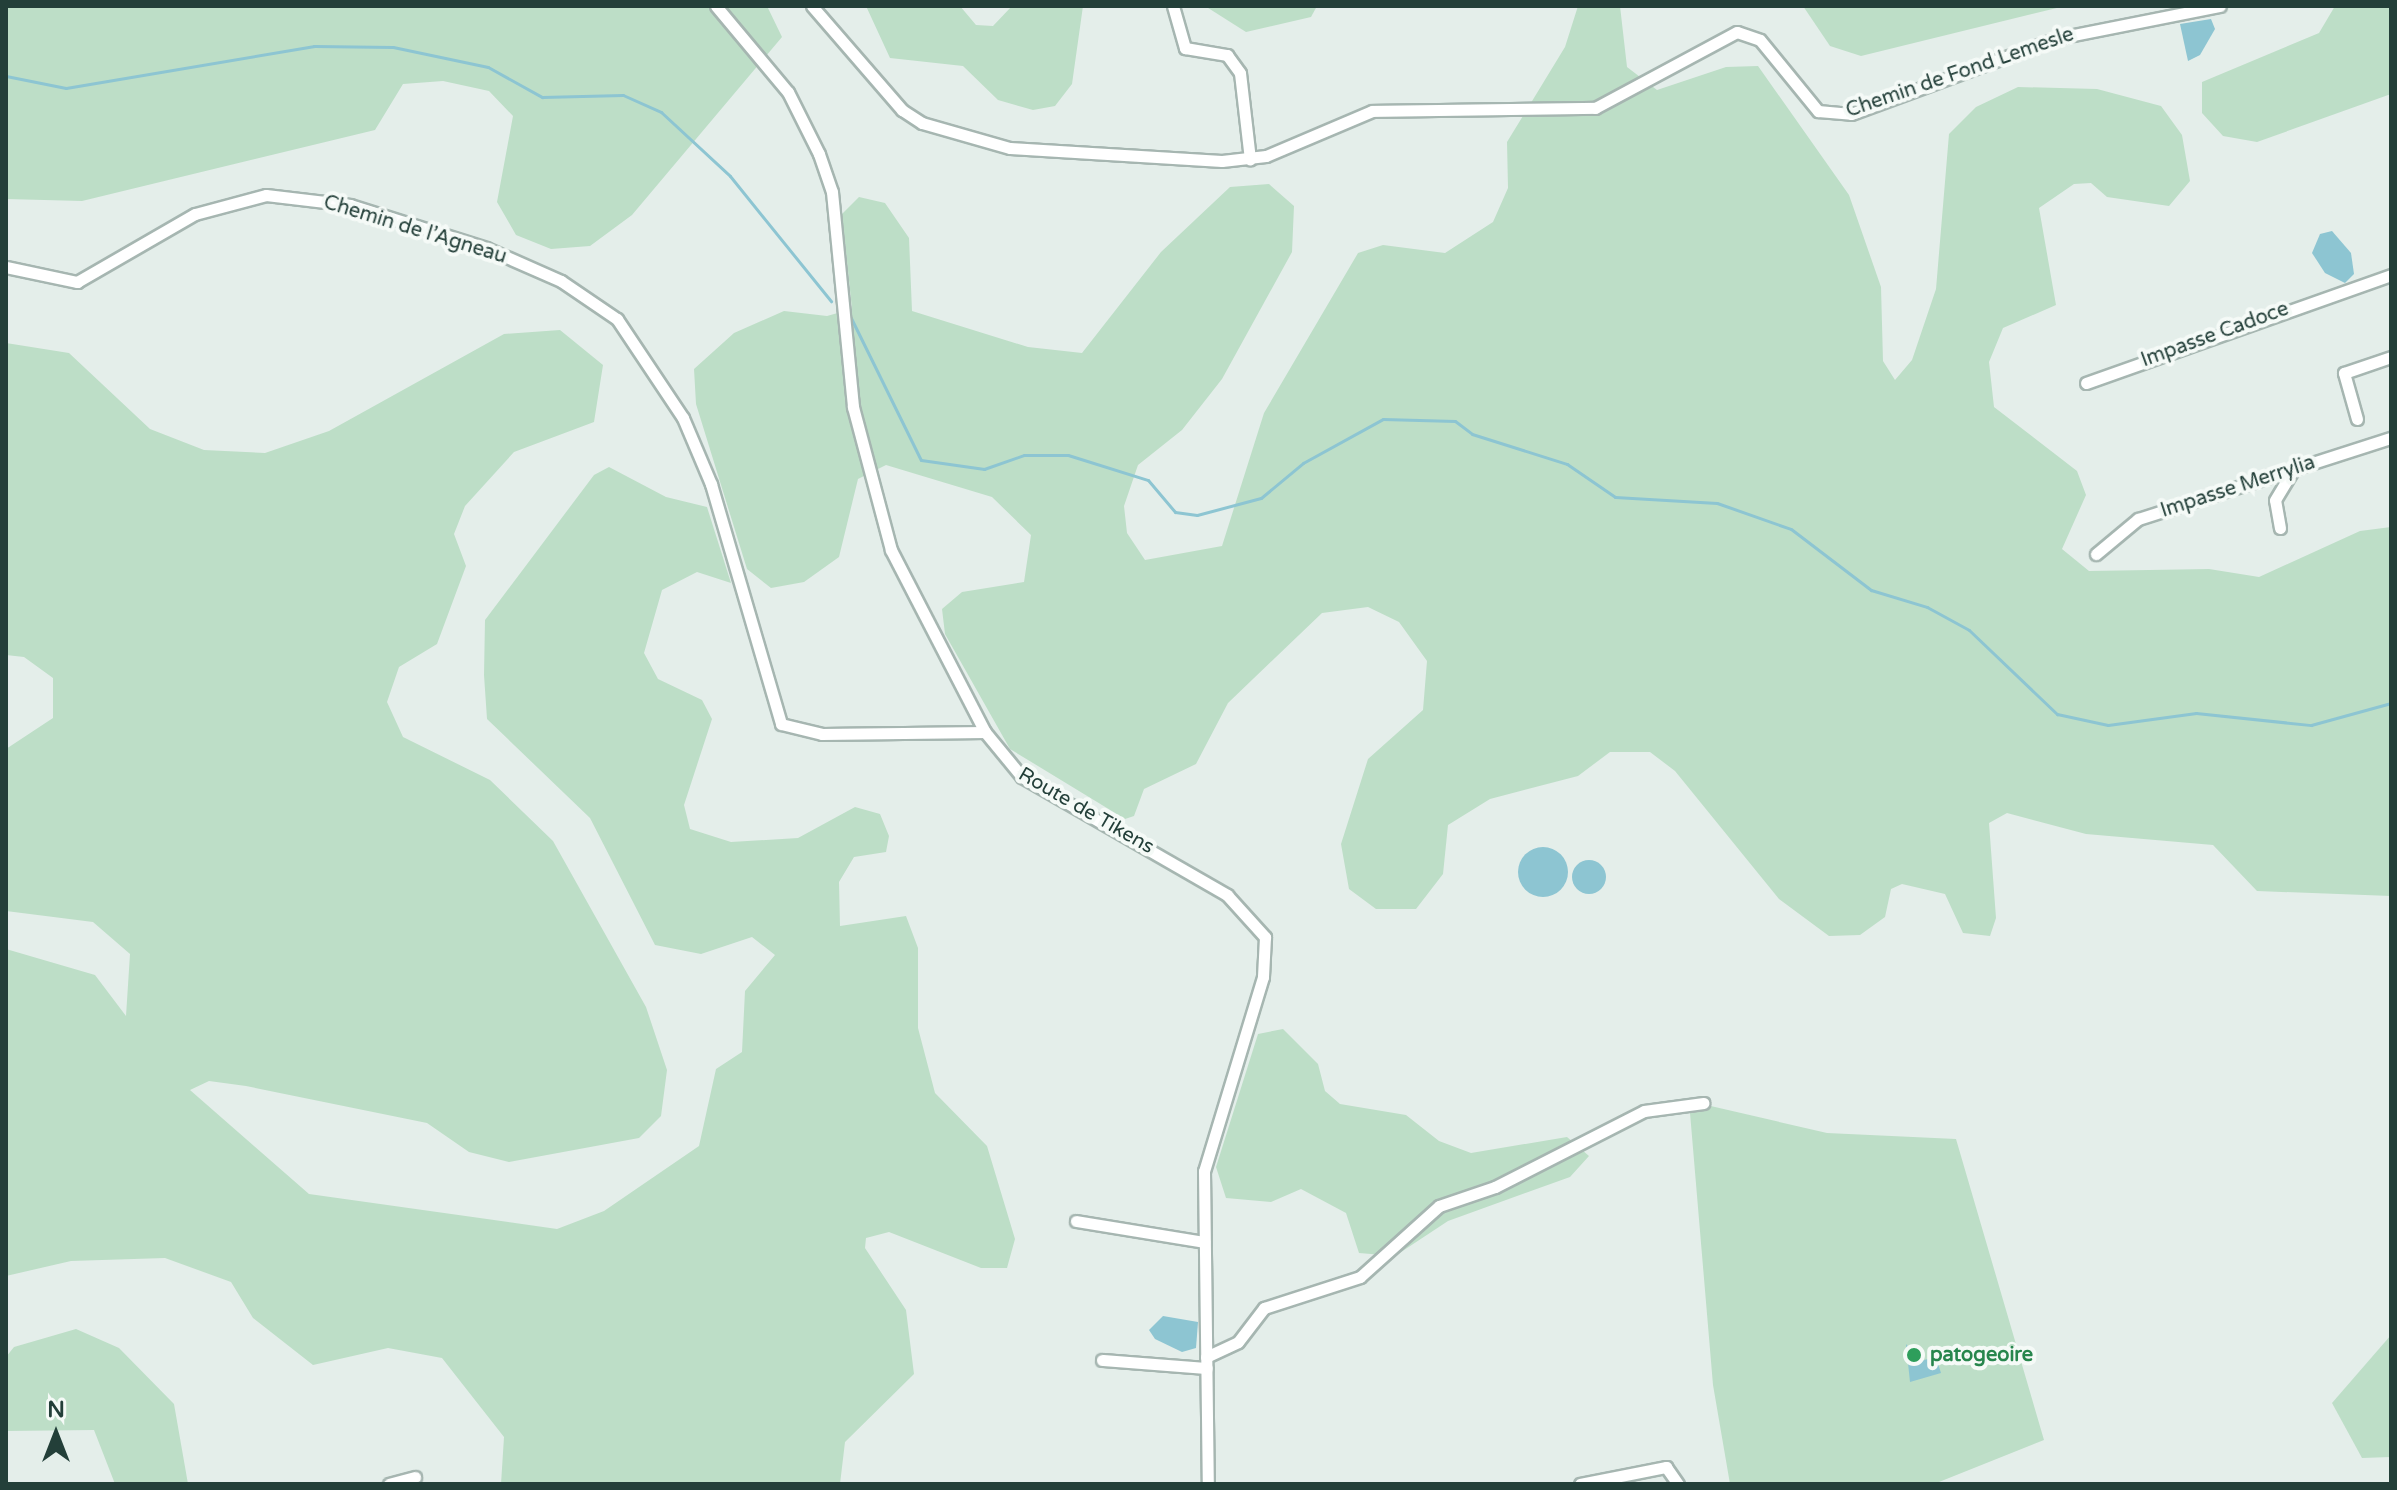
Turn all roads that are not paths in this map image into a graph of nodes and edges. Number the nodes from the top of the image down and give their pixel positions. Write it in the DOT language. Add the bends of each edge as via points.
graph roads {
  1 [pos="716,6"];
  2 [pos="812,6"];
  3 [pos="1173,6"];
  4 [pos="2220,6"];
  5 [pos="1250,159"];
  6 [pos="6,267"];
  7 [pos="2391,275"];
  8 [pos="2391,357"];
  9 [pos="2086,383"];
  10 [pos="2357,419"];
  11 [pos="2391,438"];
  12 [pos="2295,467"];
  13 [pos="2280,528"];
  14 [pos="2096,554"];
  15 [pos="985,732"];
  16 [pos="1703,1103"];
  17 [pos="1076,1221"];
  18 [pos="1204,1242"];
  19 [pos="1102,1360"];
  20 [pos="1206,1362"];
  21 [pos="415,1477"];
  22 [pos="389,1484"];
  23 [pos="1208,1484"];
  24 [pos="1580,1484"];
  25 [pos="1678,1484"];
  1 -- 15 [label="street, Route de Tikens" via="788,92 819,154 832,192 853,407 891,550"];
  2 -- 5 [label="street, Chemin de Fond Lemesle" via="902,110 944,131 1083,157"];
  3 -- 5 [label="street" via="1185,48 1227,55 1240,73"];
  4 -- 5 [label="street, Chemin de Fond Lemesle" via="2058,38 1851,114 1818,111 1760,40 1737,32 1595,108 1372,111"];
  6 -- 15 [label="street, Chemin de l’Agneau" via="77,282 195,214 266,195 350,205 486,248 561,281 617,319 696,444 781,724 822,734"];
  7 -- 9 [label="street, Impasse Cadoce"];
  8 -- 10 [label="street" via="2344,373"];
  11 -- 12 [label="street, Impasse Merrylia"];
  12 -- 13 [label="street" via="2275,500"];
  12 -- 14 [label="street, Impasse Merrylia" via="2138,519"];
  15 -- 18 [label="street, Route de Tikens" via="1022,777 1227,895 1265,937 1263,977 1204,1171"];
  16 -- 20 [label="street" via="1644,1111 1495,1187 1439,1206 1360,1277 1264,1308 1238,1342"];
  17 -- 18 [label="street"];
  18 -- 20 [label="street, Route de Tikens"];
  19 -- 20 [label="street"];
  20 -- 23 [label="street, Route de Tikens"];
  21 -- 22 [label="street"];
  24 -- 25 [label="street" via="1666,1467"];
}
